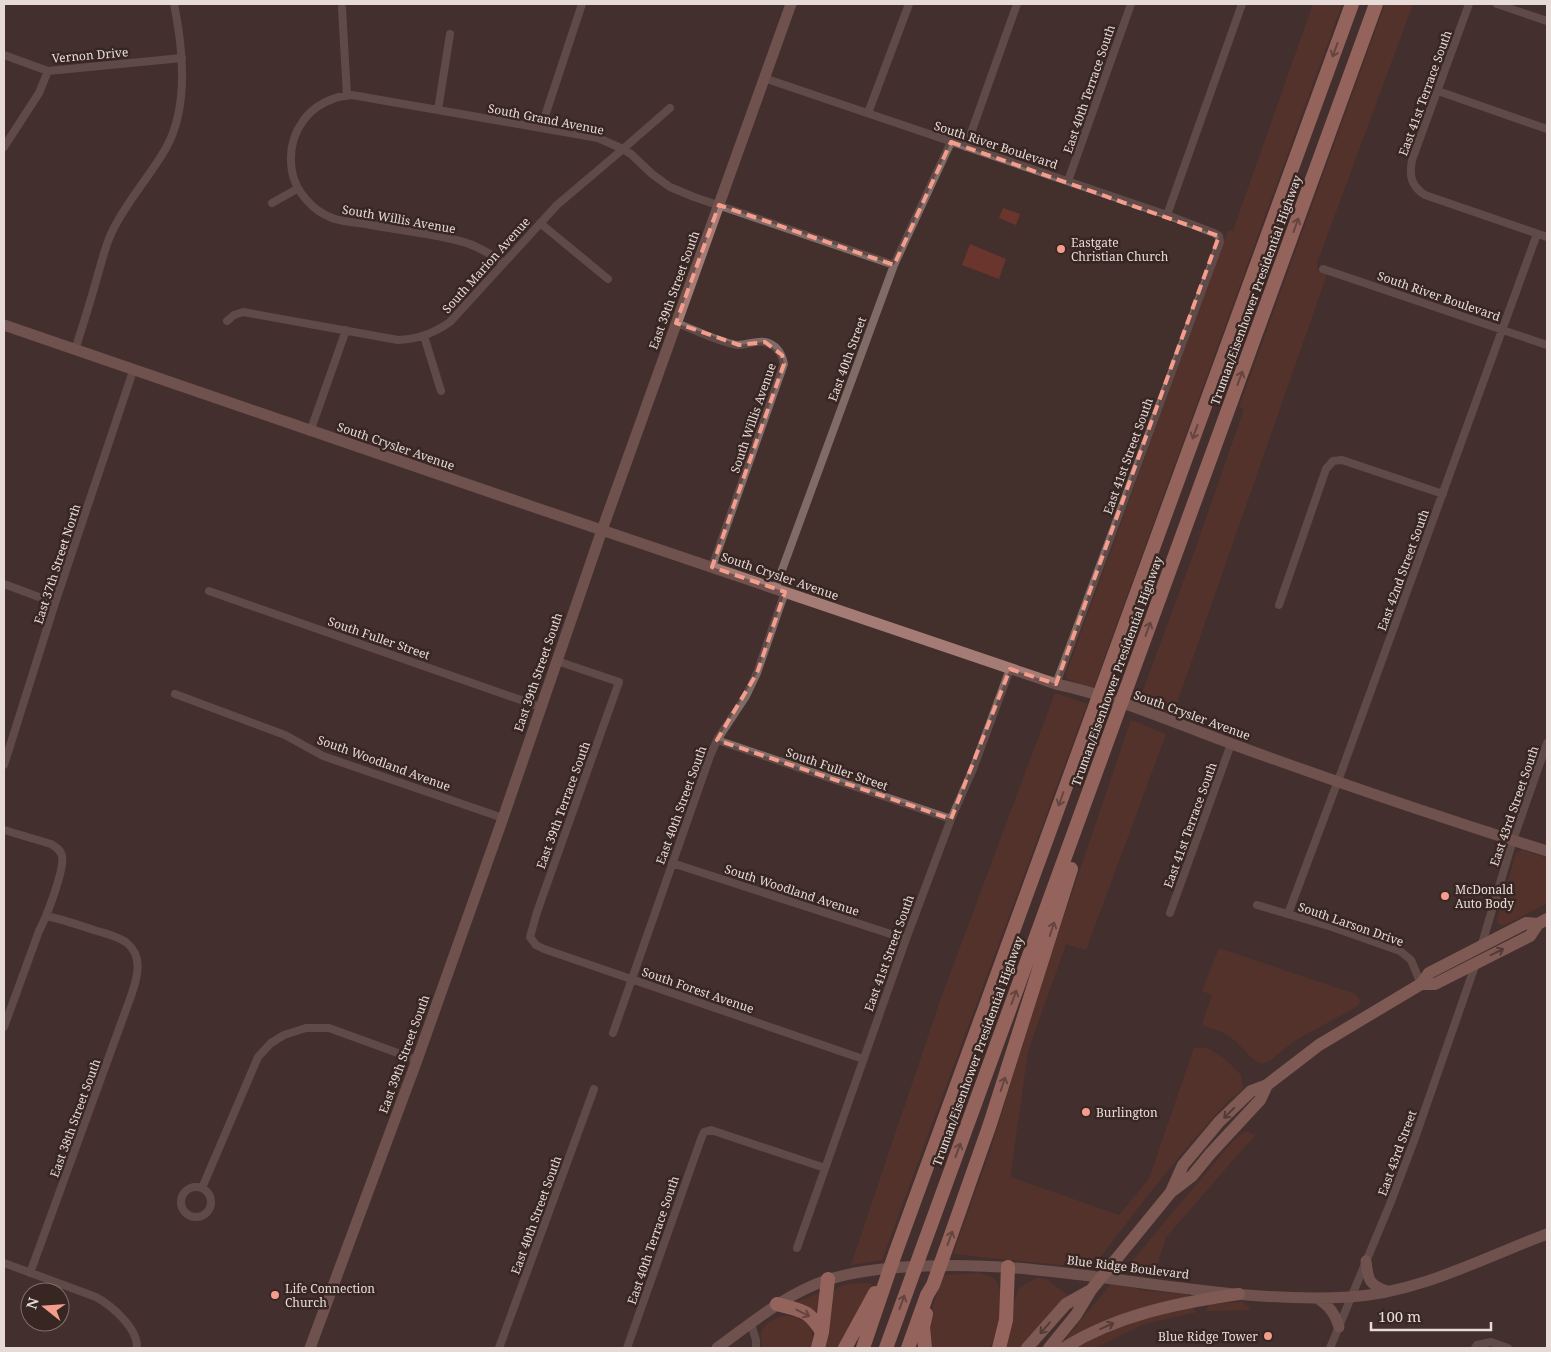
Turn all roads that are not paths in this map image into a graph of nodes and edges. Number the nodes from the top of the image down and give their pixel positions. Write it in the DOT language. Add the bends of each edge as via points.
graph roads {
  1 [pos="174,4"];
  2 [pos="582,4"];
  3 [pos="791,4"];
  4 [pos="908,4"];
  5 [pos="1017,4"];
  6 [pos="1131,4"];
  7 [pos="1242,4"];
  8 [pos="1352,4"];
  9 [pos="1376,4"];
  10 [pos="1469,4"];
  11 [pos="1497,4"];
  12 [pos="342,8"];
  13 [pos="1547,21"];
  14 [pos="450,34"];
  15 [pos="4,55"];
  16 [pos="182,58"];
  17 [pos="48,71"];
  18 [pos="764,78"];
  19 [pos="1438,91"];
  20 [pos="347,96"];
  21 [pos="670,108"];
  22 [pos="438,110"];
  23 [pos="868,113"];
  24 [pos="541,128"];
  25 [pos="1547,129"];
  26 [pos="951,142"];
  27 [pos="4,147"];
  28 [pos="966,147"];
  29 [pos="623,149"];
  30 [pos="1068,181"];
  31 [pos="298,188"];
  32 [pos="272,203"];
  33 [pos="719,205"];
  34 [pos="1167,215"];
  35 [pos="540,224"];
  36 [pos="1538,234"];
  37 [pos="1219,236"];
  38 [pos="1547,237"];
  39 [pos="504,263"];
  40 [pos="894,265"];
  41 [pos="1323,268"];
  42 [pos="608,280"];
  43 [pos="227,322"];
  44 [pos="676,323"];
  45 [pos="4,325"];
  46 [pos="346,330"];
  47 [pos="1502,330"];
  48 [pos="424,336"];
  49 [pos="1547,345"];
  50 [pos="75,350"];
  51 [pos="133,371"];
  52 [pos="441,391"];
  53 [pos="310,432"];
  54 [pos="1443,494"];
  55 [pos="602,530"];
  56 [pos="712,568"];
  57 [pos="4,584"];
  58 [pos="780,590"];
  59 [pos="209,591"];
  60 [pos="55,603"];
  61 [pos="1279,605"];
  62 [pos="557,661"];
  63 [pos="1010,668"];
  64 [pos="1056,684"];
  65 [pos="175,694"];
  66 [pos="541,707"];
  67 [pos="717,740"];
  68 [pos="1108,741"];
  69 [pos="1547,742"];
  70 [pos="1231,744"];
  71 [pos="4,765"];
  72 [pos="1338,781"];
  73 [pos="503,818"];
  74 [pos="951,819"];
  75 [pos="4,830"];
  76 [pos="1513,840"];
  77 [pos="1547,851"];
  78 [pos="672,863"];
  79 [pos="1257,905"];
  80 [pos="1170,913"];
  81 [pos="1288,914"];
  82 [pos="46,916"];
  83 [pos="1542,921"];
  84 [pos="530,937"];
  85 [pos="906,939"];
  86 [pos="1481,946"];
  87 [pos="1476,962"];
  88 [pos="632,979"];
  89 [pos="1421,984"];
  90 [pos="4,1027"];
  91 [pos="613,1033"];
  92 [pos="863,1059"];
  93 [pos="416,1060"];
  94 [pos="594,1089"];
  95 [pos="825,1168"];
  96 [pos="202,1188"];
  97 [pos="1547,1234"];
  98 [pos="797,1248"];
  99 [pos="895,1254"];
  100 [pos="1366,1261"];
  101 [pos="4,1264"];
  102 [pos="1008,1267"];
  103 [pos="30,1273"];
  104 [pos="828,1279"];
  105 [pos="933,1285"];
  106 [pos="1091,1290"];
  107 [pos="1389,1291"];
  108 [pos="1239,1294"];
  109 [pos="1351,1297"];
  110 [pos="1316,1298"];
  111 [pos="777,1304"];
  112 [pos="751,1324"];
  113 [pos="1339,1327"];
  114 [pos="822,1332"];
  115 [pos="137,1348"];
  116 [pos="310,1348"];
  117 [pos="499,1348"];
  118 [pos="627,1348"];
  119 [pos="717,1348"];
  120 [pos="756,1348"];
  121 [pos="818,1348"];
  122 [pos="845,1348"];
  123 [pos="862,1348"];
  124 [pos="886,1348"];
  125 [pos="908,1348"];
  126 [pos="925,1348"];
  127 [pos="998,1348"];
  128 [pos="1027,1348"];
  129 [pos="1049,1348"];
  130 [pos="1064,1348"];
  131 [pos="1330,1348"];
  132 [pos="1475,1348"];
  133 [pos="1508,1348"];
  1 -- 16 [label="street"];
  2 -- 24 [label="street"];
  3 -- 18 [label="main road, East 39th Street South"];
  4 -- 23 [label="street"];
  5 -- 28 [label="street"];
  6 -- 30 [label="street, East 40th Terrace South"];
  7 -- 34 [label="street"];
  8 -- 99 [label="highway, Truman/Eisenhower Presidential Highway, one-way"];
  68 -- 9 [label="highway, Truman/Eisenhower Presidential Highway, one-way"];
  10 -- 19 [label="street, East 41st Terrace South"];
  11 -- 13 [label="street"];
  12 -- 20 [label="street"];
  14 -- 22 [label="street"];
  15 -- 17 [label="street, Vernon Drive"];
  16 -- 17 [label="street, Vernon Drive"];
  16 -- 50 [label="street" via="181,102 175,131 111,234"];
  17 -- 27 [label="street" via="39,93"];
  18 -- 23 [label="street, South River Boulevard"];
  18 -- 33 [label="main road, East 39th Street South"];
  19 -- 25 [label="street"];
  19 -- 36 [label="street, East 41st Terrace South" via="1412,160 1410,174 1416,189 1425,195"];
  20 -- 22 [label="street, South Grand Avenue"];
  20 -- 31 [label="street" via="318,106 298,128 290,160"];
  21 -- 29 [label="street, South Marion Avenue"];
  22 -- 24 [label="street, South Grand Avenue"];
  23 -- 26 [label="street, South River Boulevard"];
  24 -- 29 [label="street, South Grand Avenue" via="598,138"];
  26 -- 28 [label="street, South River Boulevard"];
  26 -- 40 [label="street, East 40th Street"];
  28 -- 30 [label="street, South River Boulevard"];
  29 -- 33 [label="street, South Grand Avenue" via="670,187"];
  29 -- 35 [label="street, South Marion Avenue" via="556,204"];
  30 -- 34 [label="street, South River Boulevard"];
  31 -- 32 [label="street"];
  31 -- 39 [label="street, South Willis Avenue" via="312,206 332,218 460,241 482,249"];
  33 -- 40 [label="street, South Grand Avenue"];
  33 -- 44 [label="main road, East 39th Street South"];
  34 -- 37 [label="street, South River Boulevard"];
  35 -- 39 [label="street, South Marion Avenue"];
  35 -- 42 [label="street"];
  36 -- 38 [label="street"];
  36 -- 47 [label="street, East 42nd Street South"];
  37 -- 64 [label="street, East 41st Street South" via="1220,242"];
  39 -- 48 [label="street, South Marion Avenue" via="450,322"];
  40 -- 58 [label="street, East 40th Street"];
  41 -- 47 [label="street, South River Boulevard"];
  43 -- 46 [label="street, South Marion Avenue" via="243,312"];
  44 -- 55 [label="main road, East 39th Street South"];
  44 -- 56 [label="street, South Willis Avenue" via="739,345 765,342 777,349 784,364"];
  45 -- 50 [label="main road, South Crysler Avenue"];
  46 -- 48 [label="street, South Marion Avenue" via="398,340"];
  46 -- 53 [label="street"];
  47 -- 49 [label="street, South River Boulevard"];
  47 -- 54 [label="street, East 42nd Street South"];
  48 -- 52 [label="street"];
  50 -- 51 [label="main road, South Crysler Avenue"];
  51 -- 53 [label="main road, South Crysler Avenue"];
  51 -- 60 [label="street, East 37th Street North"];
  53 -- 55 [label="main road, South Crysler Avenue"];
  54 -- 61 [label="street" via="1342,460 1333,461 1326,469"];
  54 -- 72 [label="street, East 42nd Street South"];
  55 -- 56 [label="main road, South Crysler Avenue"];
  55 -- 62 [label="main road, East 39th Street South"];
  56 -- 58 [label="main road, South Crysler Avenue"];
  57 -- 60 [label="street"];
  58 -- 63 [label="main road, South Crysler Avenue"];
  58 -- 67 [label="street, East 40th Street South" via="757,673"];
  59 -- 66 [label="street, South Fuller Street"];
  60 -- 71 [label="street, East 37th Street North"];
  62 -- 66 [label="main road, East 39th Street South"];
  62 -- 84 [label="street, East 39th Terrace South" via="619,682"];
  63 -- 64 [label="main road, South Crysler Avenue"];
  63 -- 74 [label="street, East 41st Street South"];
  64 -- 70 [label="main road, South Crysler Avenue" via="1148,712"];
  65 -- 73 [label="street, South Woodland Avenue" via="285,735 323,756"];
  66 -- 73 [label="main road, East 39th Street South"];
  67 -- 74 [label="street, South Fuller Street"];
  67 -- 78 [label="street, East 40th Street South"];
  105 -- 68 [label="highway, one-way" via="990,1124"];
  124 -- 68 [label="highway, Truman/Eisenhower Presidential Highway, one-way"];
  69 -- 76 [label="street, East 43rd Street South"];
  70 -- 72 [label="main road, South Crysler Avenue"];
  70 -- 80 [label="street, East 41st Terrace South"];
  72 -- 76 [label="main road, South Crysler Avenue"];
  72 -- 81 [label="street, East 42nd Street South"];
  73 -- 93 [label="main road, East 39th Street South"];
  74 -- 85 [label="street, East 41st Street South"];
  75 -- 82 [label="street" via="52,844 62,855 62,866"];
  76 -- 77 [label="main road, South Crysler Avenue"];
  76 -- 86 [label="street, East 43rd Street South"];
  78 -- 85 [label="street, South Woodland Avenue"];
  78 -- 88 [label="street, East 40th Street South"];
  79 -- 81 [label="street, South Larson Drive"];
  81 -- 89 [label="street, South Larson Drive" via="1400,951 1411,960"];
  82 -- 90 [label="street"];
  82 -- 103 [label="street, East 38th Street South" via="72,922 127,943 138,960 139,970"];
  83 -- 86 [label="main road" via="1526,923"];
  87 -- 83 [label="main road, one-way" via="1530,936"];
  84 -- 88 [label="street, South Forest Avenue" via="544,950"];
  85 -- 92 [label="street, East 41st Street South"];
  86 -- 87 [label="street, East 43rd Street South"];
  86 -- 89 [label="main road" via="1429,973"];
  87 -- 89 [label="main road" via="1435,984"];
  87 -- 100 [label="street, East 43rd Street" via="1415,1138"];
  88 -- 91 [label="street, East 40th Street South"];
  88 -- 92 [label="street, South Forest Avenue"];
  89 -- 106 [label="main road" via="1319,1045 1267,1085 1251,1091 1219,1122 1183,1165 1171,1192"];
  92 -- 95 [label="street, East 41st Street South"];
  93 -- 96 [label="street" via="330,1028 306,1028 284,1035 258,1057"];
  93 -- 116 [label="main road, East 39th Street South"];
  94 -- 117 [label="street, East 40th Street South"];
  95 -- 98 [label="street, East 41st Street South"];
  95 -- 118 [label="street, East 40th Terrace South" via="711,1130 704,1132"];
  96 -- 96 [label="street" via="190,1188 182,1196 182,1207 190,1216 202,1216 210,1208 210,1196"];
  97 -- 107 [label="main road, Blue Ridge Boulevard" via="1442,1276"];
  99 -- 122 [label="highway"];
  99 -- 123 [label="highway, Truman/Eisenhower Presidential Highway"];
  100 -- 107 [label="main road" via="1370,1282"];
  100 -- 109 [label="street, East 43rd Street"];
  101 -- 103 [label="street"];
  102 -- 104 [label="main road, Blue Ridge Boulevard" via="906,1267"];
  102 -- 108 [label="main road, Blue Ridge Boulevard"];
  102 -- 127 [label="highway" via="1006,1320"];
  103 -- 115 [label="street" via="96,1296 108,1304 130,1327 138,1343"];
  104 -- 111 [label="main road, Blue Ridge Boulevard"];
  104 -- 114 [label="highway"];
  105 -- 125 [label="highway"];
  105 -- 126 [label="highway" via="923,1327"];
  106 -- 128 [label="main road, one-way" via="1066,1304"];
  106 -- 129 [label="main road" via="1076,1315"];
  107 -- 109 [label="main road, Blue Ridge Boulevard"];
  108 -- 110 [label="main road, Blue Ridge Boulevard"];
  130 -- 108 [label="main road, one-way" via="1087,1335 1153,1309"];
  109 -- 110 [label="main road, Blue Ridge Boulevard"];
  109 -- 113 [label="street, East 43rd Street"];
  110 -- 113 [label="main road" via="1331,1308"];
  111 -- 112 [label="main road, Blue Ridge Boulevard"];
  111 -- 114 [label="highway, one-way" via="806,1313"];
  112 -- 119 [label="main road, Blue Ridge Boulevard"];
  112 -- 120 [label="street"];
  113 -- 131 [label="street, East 43rd Street"];
  114 -- 121 [label="highway"];
  132 -- 133 [label="street" via="1492,1342"];
}
